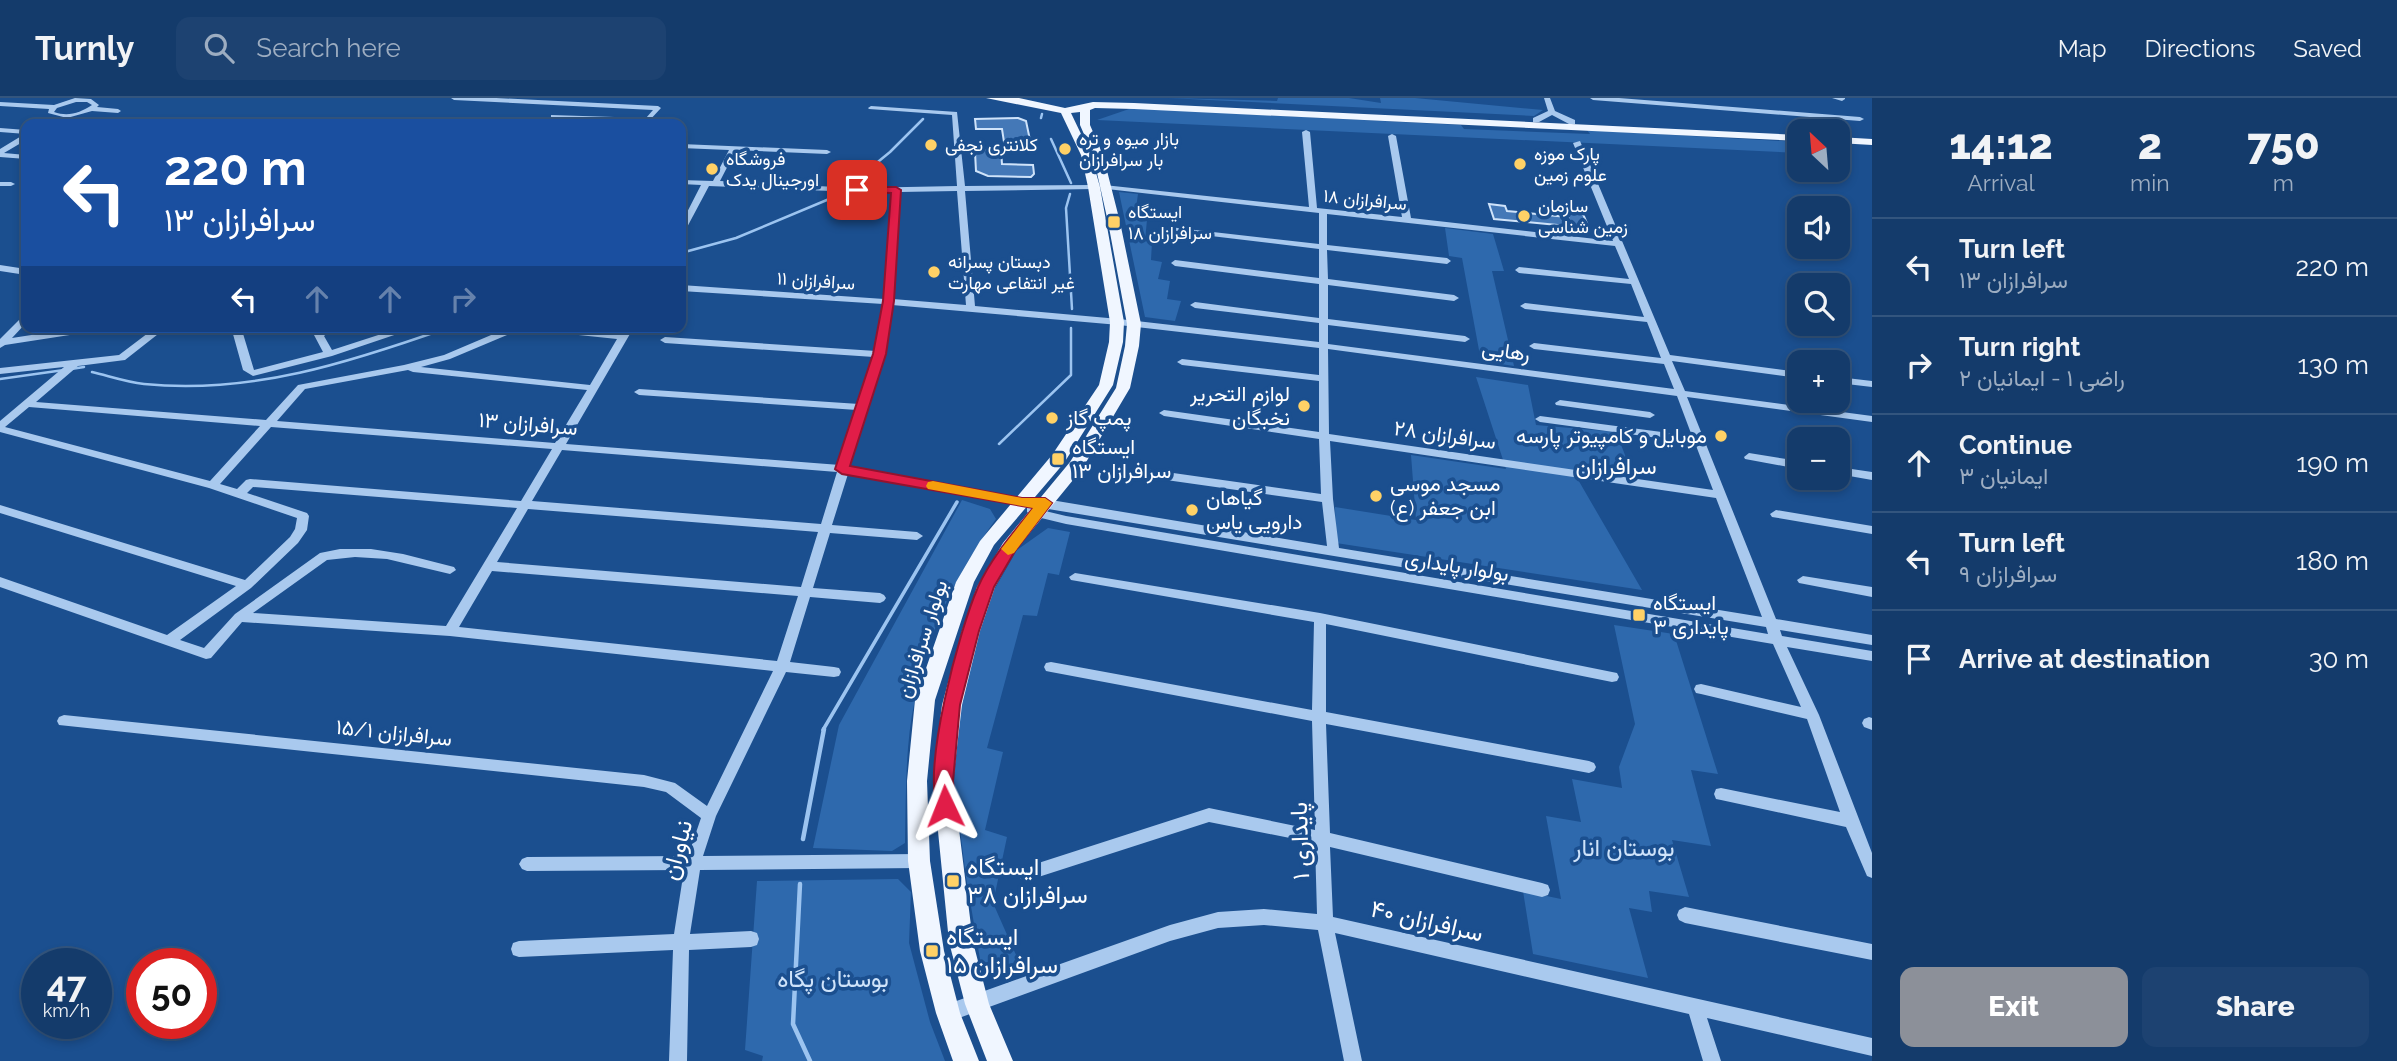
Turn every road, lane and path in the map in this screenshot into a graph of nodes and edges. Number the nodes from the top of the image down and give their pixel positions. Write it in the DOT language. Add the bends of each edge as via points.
graph roads {
  1 [pos="454,98"];
  2 [pos="991,98"];
  3 [pos="1038,98"];
  4 [pos="1107,98"];
  5 [pos="1593,98"];
  6 [pos="1717,98"];
  7 [pos="1835,98"];
  8 [pos="91,99"];
  9 [pos="1545,99"];
  10 [pos="1842,99"];
  11 [pos="567,101"];
  12 [pos="0,104"];
  13 [pos="1090,104"];
  14 [pos="1134,106"];
  15 [pos="55,107"];
  16 [pos="1046,107"];
  17 [pos="870,108"];
  18 [pos="1724,108"];
  19 [pos="91,109"];
  20 [pos="118,111"];
  21 [pos="1065,111"];
  22 [pos="1552,112"];
  23 [pos="955,113"];
  24 [pos="59,117"];
  25 [pos="56,119"];
  26 [pos="550,119"];
  27 [pos="649,119"];
  28 [pos="1860,119"];
  29 [pos="1536,120"];
  30 [pos="1733,120"];
  31 [pos="1572,122"];
  32 [pos="1085,125"];
  33 [pos="0,130"];
  34 [pos="1307,132"];
  35 [pos="1787,132"];
  36 [pos="21,133"];
  37 [pos="1850,135"];
  38 [pos="1392,136"];
  39 [pos="1872,136"];
  40 [pos="1787,137"];
  41 [pos="21,138"];
  42 [pos="1850,141"];
  43 [pos="1872,142"];
  44 [pos="1577,143"];
  45 [pos="686,146"];
  46 [pos="734,148"];
  47 [pos="827,152"];
  48 [pos="0,154"];
  49 [pos="21,156"];
  50 [pos="686,182"];
  51 [pos="0,184"];
  52 [pos="11,184"];
  53 [pos="711,184"];
  54 [pos="1101,187"];
  55 [pos="962,189"];
  56 [pos="896,190"];
  57 [pos="1318,211"];
  58 [pos="1407,221"];
  59 [pos="686,223"];
  60 [pos="1169,229"];
  61 [pos="1619,244"];
  62 [pos="1323,247"];
  63 [pos="1447,261"];
  64 [pos="1175,264"];
  65 [pos="0,268"];
  66 [pos="1520,270"];
  67 [pos="21,271"];
  68 [pos="1634,282"];
  69 [pos="1323,283"];
  70 [pos="686,288"];
  71 [pos="1454,298"];
  72 [pos="888,301"];
  73 [pos="1195,304"];
  74 [pos="1525,306"];
  75 [pos="971,310"];
  76 [pos="1650,320"];
  77 [pos="1117,322"];
  78 [pos="1324,322"];
  79 [pos="21,323"];
  80 [pos="1134,324"];
  81 [pos="66,333"];
  82 [pos="154,333"];
  83 [pos="238,333"];
  84 [pos="321,333"];
  85 [pos="394,333"];
  86 [pos="507,333"];
  87 [pos="625,333"];
  88 [pos="1465,339"];
  89 [pos="665,340"];
  90 [pos="1,344"];
  91 [pos="1324,346"];
  92 [pos="1534,346"];
  93 [pos="329,354"];
  94 [pos="880,354"];
  95 [pos="1667,360"];
  96 [pos="1182,362"];
  97 [pos="74,364"];
  98 [pos="405,368"];
  99 [pos="0,371"];
  100 [pos="253,373"];
  101 [pos="1787,374"];
  102 [pos="1324,380"];
  103 [pos="1585,381"];
  104 [pos="1850,381"];
  105 [pos="1872,384"];
  106 [pos="594,388"];
  107 [pos="639,393"];
  108 [pos="1681,394"];
  109 [pos="1560,402"];
  110 [pos="27,404"];
  111 [pos="1591,406"];
  112 [pos="862,407"];
  113 [pos="1164,413"];
  114 [pos="1650,415"];
  115 [pos="1540,419"];
  116 [pos="1872,419"];
  117 [pos="272,422"];
  118 [pos="0,428"];
  119 [pos="1324,436"];
  120 [pos="1699,440"];
  121 [pos="559,446"];
  122 [pos="1749,457"];
  123 [pos="1787,463"];
  124 [pos="842,469"];
  125 [pos="1145,473"];
  126 [pos="1850,473"];
  127 [pos="1872,476"];
  128 [pos="212,485"];
  129 [pos="239,494"];
  130 [pos="1720,495"];
  131 [pos="1327,499"];
  132 [pos="524,504"];
  133 [pos="1034,506"];
  134 [pos="0,509"];
  135 [pos="1776,514"];
  136 [pos="824,527"];
  137 [pos="1872,530"];
  138 [pos="917,536"];
  139 [pos="1334,551"];
  140 [pos="488,566"];
  141 [pos="450,570"];
  142 [pos="1075,577"];
  143 [pos="1803,580"];
  144 [pos="0,582"];
  145 [pos="247,585"];
  146 [pos="806,590"];
  147 [pos="1872,593"];
  148 [pos="880,598"];
  149 [pos="239,617"];
  150 [pos="1321,618"];
  151 [pos="1771,622"];
  152 [pos="450,631"];
  153 [pos="1777,639"];
  154 [pos="170,640"];
  155 [pos="1872,640"];
  156 [pos="1872,656"];
  157 [pos="782,666"];
  158 [pos="1051,667"];
  159 [pos="834,672"];
  160 [pos="1612,677"];
  161 [pos="1701,689"];
  162 [pos="1812,715"];
  163 [pos="1319,716"];
  164 [pos="64,721"];
  165 [pos="1589,766"];
  166 [pos="1721,793"];
  167 [pos="709,816"];
  168 [pos="1851,821"];
  169 [pos="1323,838"];
  170 [pos="919,861"];
  171 [pos="693,863"];
  172 [pos="527,864"];
  173 [pos="1872,871"];
  174 [pos="1026,874"];
  175 [pos="1542,890"];
  176 [pos="1685,915"];
  177 [pos="1325,923"];
  178 [pos="751,939"];
  179 [pos="681,941"];
  180 [pos="519,949"];
  181 [pos="1872,952"];
  182 [pos="977,1004"];
  183 [pos="1695,1007"];
  184 [pos="948,1013"];
  185 [pos="1872,1047"];
  186 [pos="678,1061"];
  187 [pos="966,1061"];
  188 [pos="1000,1061"];
  189 [pos="1353,1061"];
  190 [pos="1712,1061"];
  1 -- 11 [label="street"];
  2 -- 16 [label="main road"];
  3 -- 16 [label="main road"];
  4 -- 29 [label="main road"];
  5 -- 18 [label="street"];
  6 -- 18 [label="street"];
  7 -- 10 [label="street"];
  8 -- 15 [label="street"];
  8 -- 19 [label="street" via="96,103"];
  9 -- 22 [label="street"];
  11 -- 26 [label="street"];
  11 -- 27 [label="street" via="658,108"];
  12 -- 15 [label="street"];
  13 -- 14 [label="main road"];
  13 -- 21 [label="main road"];
  13 -- 32 [label="main road, بولوار سرافرازان"];
  14 -- 32 [label="main road"];
  14 -- 40 [label="main road"];
  15 -- 24 [label="street" via="50,112"];
  16 -- 21 [label="main road"];
  17 -- 23 [label="street"];
  18 -- 28 [label="street"];
  18 -- 30 [label="street"];
  19 -- 20 [label="street"];
  19 -- 24 [label="street"];
  21 -- 54 [label="main road, بولوار سرافرازان"];
  22 -- 29 [label="street"];
  22 -- 31 [label="street"];
  23 -- 55 [label="street"];
  24 -- 25 [label="street"];
  29 -- 31 [label="main road"];
  31 -- 35 [label="main road"];
  32 -- 54 [label="main road, بولوار سرافرازان" via="1098,155"];
  33 -- 36 [label="street"];
  34 -- 57 [label="street"];
  37 -- 39 [label="main road"];
  38 -- 58 [label="street"];
  41 -- 48 [label="street"];
  42 -- 43 [label="main road"];
  44 -- 61 [label="street"];
  45 -- 46 [label="street"];
  46 -- 47 [label="street"];
  46 -- 53 [label="street"];
  48 -- 49 [label="street"];
  50 -- 53 [label="street, سرافرازان ۱۸"];
  51 -- 52 [label="street"];
  53 -- 56 [label="street, سرافرازان ۱۸"];
  53 -- 59 [label="street"];
  54 -- 55 [label="street, سرافرازان ۱۸"];
  54 -- 57 [label="street, سرافرازان ۱۸"];
  54 -- 77 [label="main road, بولوار سرافرازان"];
  54 -- 80 [label="main road, بولوار سرافرازان"];
  55 -- 56 [label="street, سرافرازان ۱۸"];
  55 -- 75 [label="street"];
  56 -- 72 [label="street, نیاوران"];
  57 -- 58 [label="street, سرافرازان ۱۸"];
  57 -- 62 [label="street"];
  58 -- 61 [label="street, سرافرازان ۱۸"];
  60 -- 62 [label="street"];
  61 -- 68 [label="street"];
  62 -- 63 [label="street"];
  62 -- 69 [label="street"];
  64 -- 69 [label="street"];
  65 -- 67 [label="street"];
  66 -- 68 [label="street"];
  68 -- 76 [label="street"];
  69 -- 71 [label="street"];
  69 -- 78 [label="street"];
  70 -- 72 [label="street, سرافرازان ۱۱"];
  72 -- 75 [label="street, سرافرازان ۱۱"];
  72 -- 94 [label="street, نیاوران"];
  73 -- 78 [label="street"];
  74 -- 76 [label="street"];
  75 -- 77 [label="street, سرافرازان ۱۱"];
  76 -- 95 [label="street"];
  77 -- 80 [label="street, سرافرازان ۱۱"];
  77 -- 133 [label="main road, بولوار سرافرازان" via="1106,385"];
  78 -- 88 [label="street"];
  78 -- 91 [label="street"];
  79 -- 90 [label="street"];
  80 -- 91 [label="street, رهایی"];
  80 -- 133 [label="main road, بولوار سرافرازان" via="1123,388 1076,465"];
  81 -- 90 [label="street"];
  82 -- 97 [label="street" via="122,358"];
  83 -- 100 [label="street" via="247,370"];
  84 -- 93 [label="street"];
  85 -- 93 [label="street"];
  86 -- 98 [label="street" via="447,358"];
  87 -- 106 [label="street"];
  89 -- 94 [label="street"];
  91 -- 102 [label="street"];
  91 -- 103 [label="street, رهایی"];
  92 -- 95 [label="street"];
  93 -- 100 [label="street"];
  94 -- 112 [label="street, نیاوران"];
  95 -- 101 [label="street"];
  95 -- 108 [label="street"];
  96 -- 102 [label="street"];
  97 -- 99 [label="street"];
  97 -- 110 [label="street"];
  98 -- 106 [label="street"];
  98 -- 117 [label="street" via="302,387"];
  102 -- 119 [label="street"];
  103 -- 108 [label="street, رهایی"];
  103 -- 111 [label="street"];
  104 -- 105 [label="street"];
  106 -- 121 [label="street"];
  107 -- 112 [label="street"];
  108 -- 116 [label="street, رهایی"];
  108 -- 120 [label="street"];
  109 -- 111 [label="street"];
  110 -- 117 [label="street, سرافرازان ۱۳"];
  110 -- 118 [label="street"];
  111 -- 114 [label="street"];
  112 -- 124 [label="street, نیاوران"];
  113 -- 119 [label="street, سرافرازان ۲۸"];
  115 -- 120 [label="street"];
  117 -- 121 [label="street, سرافرازان ۱۳"];
  117 -- 128 [label="street"];
  118 -- 128 [label="street"];
  119 -- 130 [label="street, سرافرازان ۲۸"];
  119 -- 131 [label="street"];
  120 -- 130 [label="street"];
  121 -- 124 [label="street, سرافرازان ۱۳"];
  121 -- 132 [label="street"];
  122 -- 123 [label="street"];
  124 -- 133 [label="street, سرافرازان ۱۳"];
  124 -- 136 [label="street, نیاوران"];
  125 -- 131 [label="street"];
  126 -- 127 [label="street"];
  128 -- 129 [label="street"];
  129 -- 132 [label="street" via="250,483"];
  129 -- 145 [label="street" via="303,516 294,540"];
  130 -- 151 [label="street"];
  131 -- 139 [label="street"];
  132 -- 136 [label="street"];
  132 -- 140 [label="street"];
  133 -- 139 [label="street, بولوار پایداری"];
  133 -- 153 [label="street, بولوار پایداری" via="1321,564"];
  133 -- 170 [label="main road, بولوار سرافرازان" via="988,541 948,626 925,700 917,781"];
  133 -- 182 [label="main road, بولوار سرافرازان" via="986,587 951,705 944,793 961,942"];
  134 -- 145 [label="street"];
  135 -- 137 [label="street"];
  136 -- 138 [label="street"];
  136 -- 146 [label="street, نیاوران"];
  139 -- 151 [label="street, بولوار پایداری"];
  140 -- 146 [label="street"];
  140 -- 152 [label="street"];
  141 -- 149 [label="street" via="407,558 341,552 324,556"];
  142 -- 150 [label="street"];
  143 -- 147 [label="street"];
  144 -- 154 [label="street"];
  145 -- 154 [label="street"];
  146 -- 148 [label="street"];
  146 -- 157 [label="street, نیاوران"];
  149 -- 152 [label="street"];
  149 -- 154 [label="street" via="206,654"];
  150 -- 160 [label="street"];
  150 -- 163 [label="street, پایداری ۱"];
  151 -- 153 [label="street"];
  151 -- 155 [label="street, بولوار پایداری"];
  152 -- 157 [label="street"];
  153 -- 156 [label="street, بولوار پایداری"];
  153 -- 162 [label="street"];
  157 -- 159 [label="street"];
  157 -- 167 [label="street, نیاوران"];
  158 -- 163 [label="street"];
  161 -- 162 [label="street"];
  162 -- 168 [label="street"];
  163 -- 165 [label="street"];
  163 -- 169 [label="street, پایداری ۱"];
  164 -- 167 [label="street, سرافرازان ۱۵/۱" via="644,781 670,787"];
  166 -- 168 [label="street"];
  167 -- 171 [label="street, نیاوران"];
  168 -- 173 [label="street"];
  169 -- 174 [label="street" via="1209,815"];
  169 -- 175 [label="street"];
  169 -- 177 [label="street, پایداری ۱"];
  170 -- 171 [label="street"];
  170 -- 184 [label="main road, بولوار سرافرازان" via="932,951"];
  171 -- 172 [label="street"];
  171 -- 179 [label="street, نیاوران"];
  176 -- 181 [label="street"];
  177 -- 182 [label="street, سرافرازان ۴۰" via="1264,917 1218,920 1170,933"];
  177 -- 183 [label="street, سرافرازان ۴۰"];
  177 -- 189 [label="street, پایداری ۱"];
  178 -- 179 [label="street"];
  179 -- 180 [label="street"];
  179 -- 186 [label="street, نیاوران"];
  182 -- 184 [label="street, سرافرازان ۴۰"];
  182 -- 188 [label="main road, بولوار سرافرازان"];
  183 -- 185 [label="street, سرافرازان ۴۰"];
  183 -- 190 [label="street"];
  184 -- 187 [label="main road, بولوار سرافرازان"];
}
